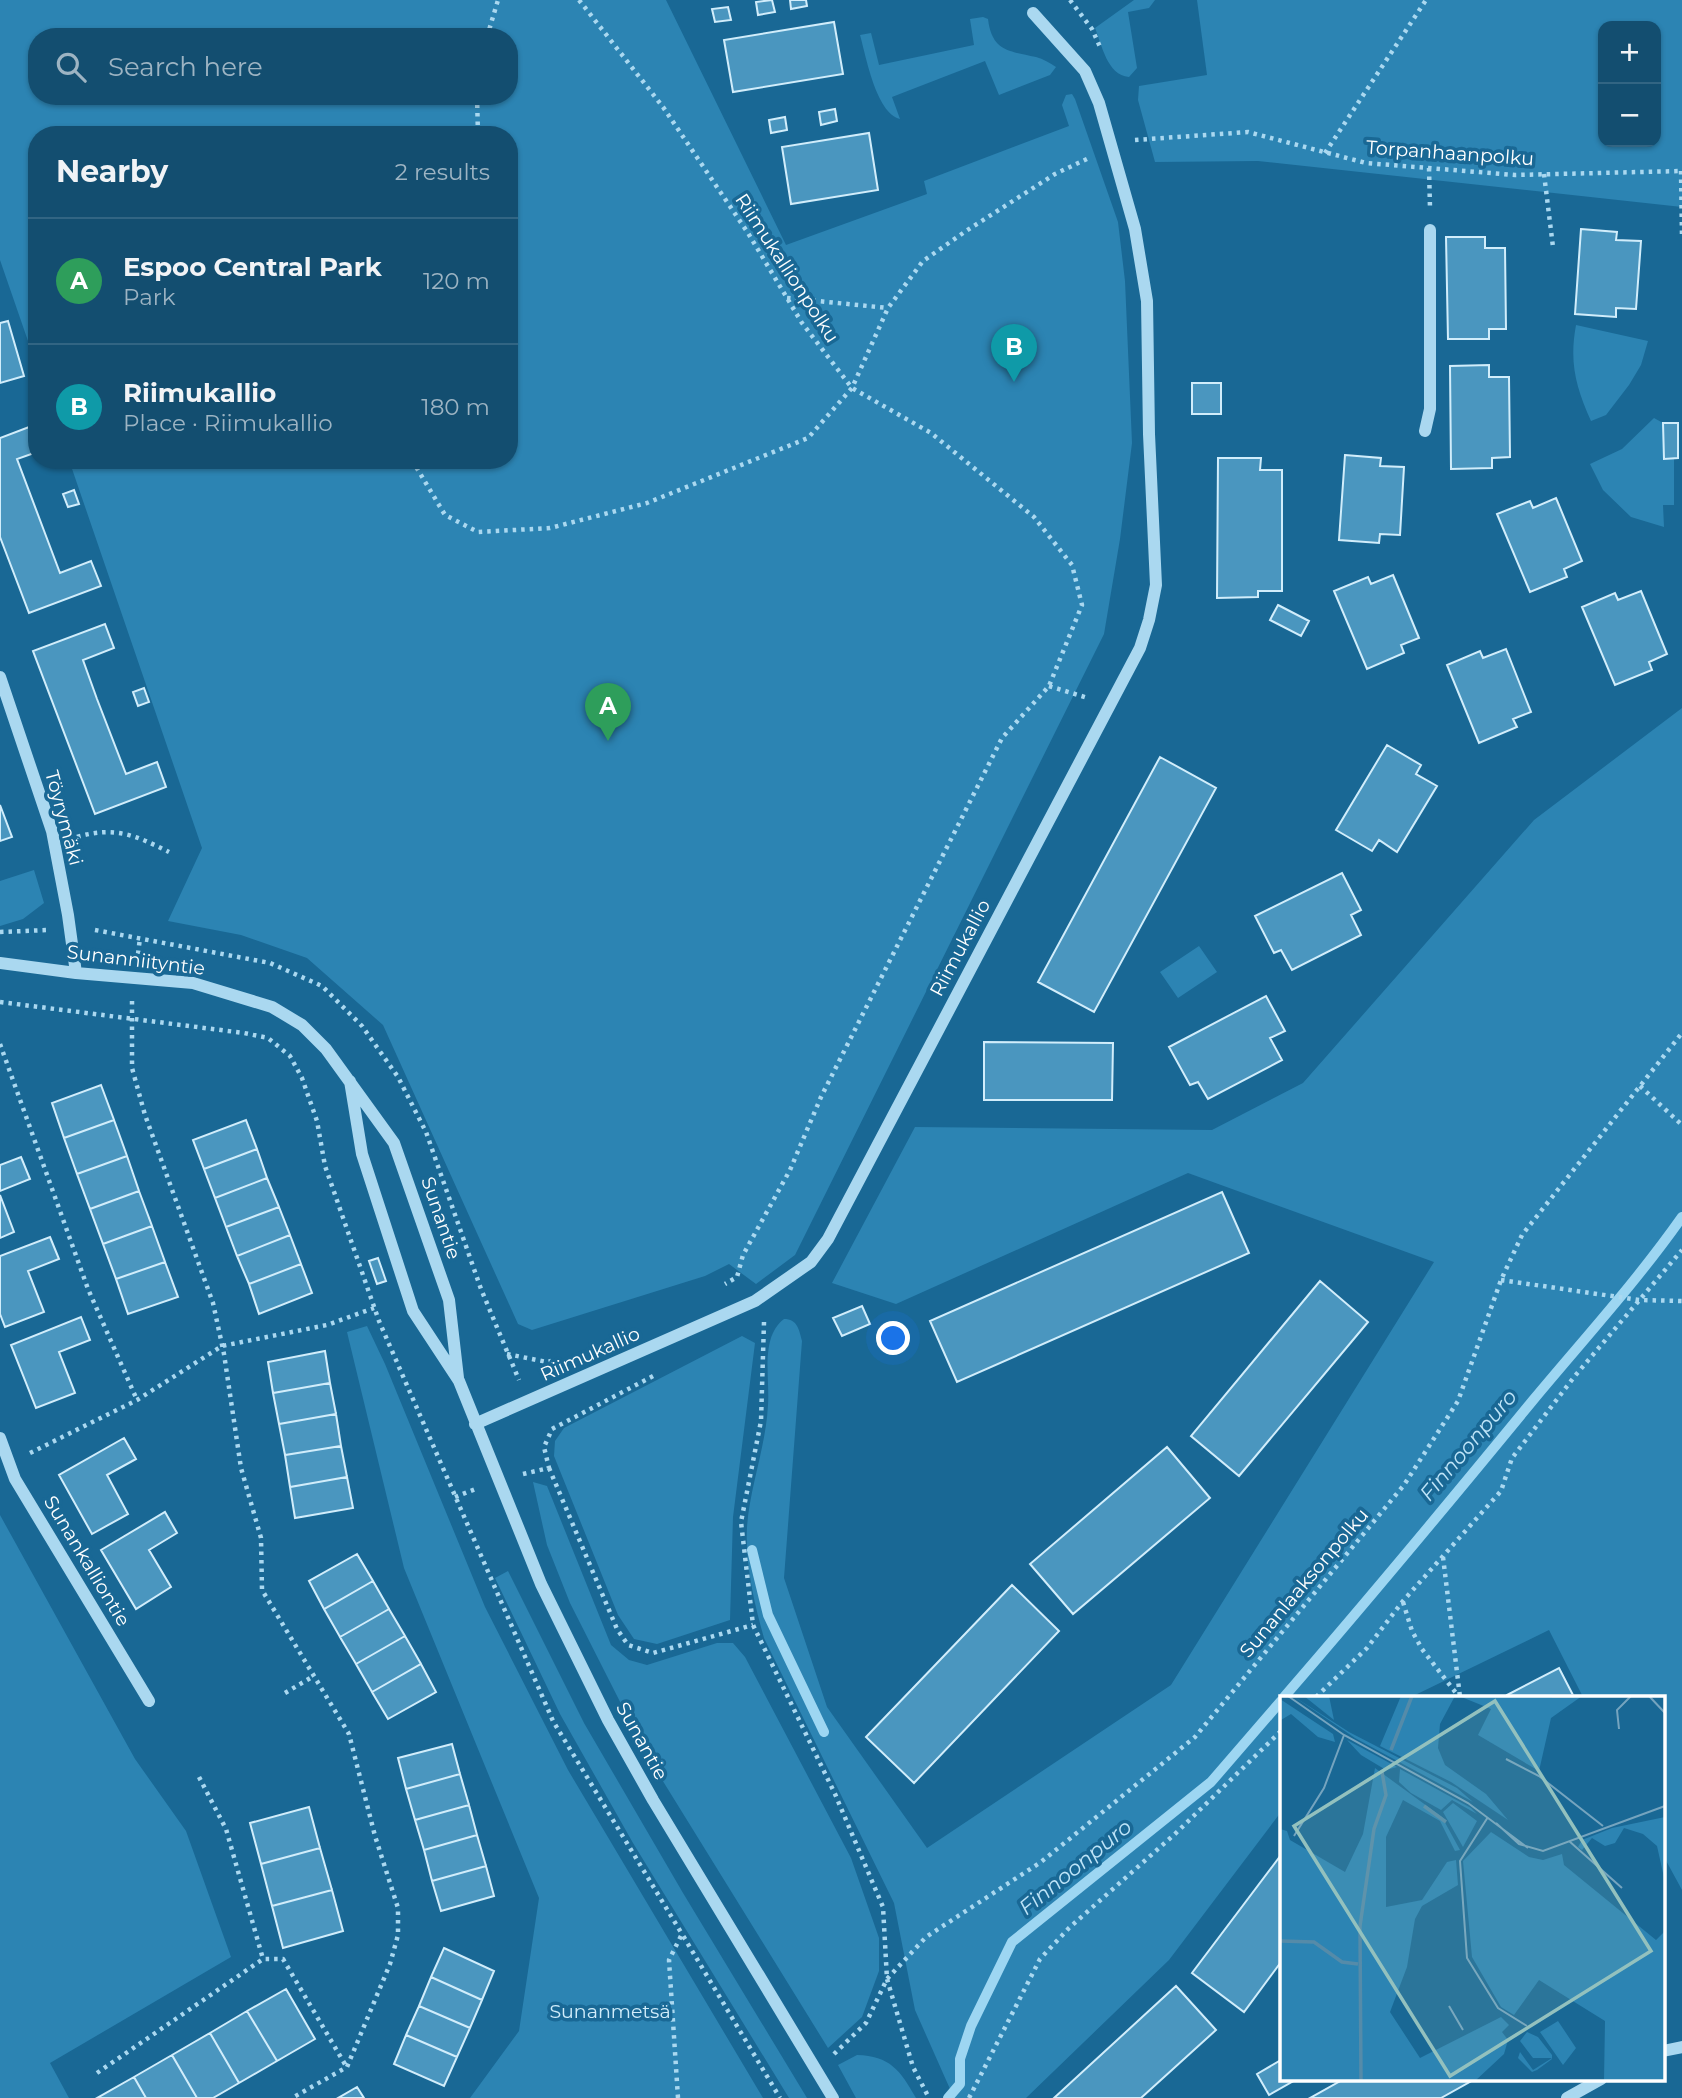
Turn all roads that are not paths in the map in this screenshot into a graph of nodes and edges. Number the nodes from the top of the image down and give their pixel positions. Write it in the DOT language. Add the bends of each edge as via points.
graph roads {
  1 [pos="1033,13"];
  2 [pos="1430,230"];
  3 [pos="1425,430"];
  4 [pos="0,677"];
  5 [pos="0,963"];
  6 [pos="76,973"];
  7 [pos="302,1025"];
  8 [pos="350,1081"];
  9 [pos="459,1381"];
  10 [pos="475,1424"];
  11 [pos="0,1438"];
  12 [pos="149,1701"];
  13 [pos="1682,2047"];
  14 [pos="1664,2051"];
  15 [pos="1599,2080"];
  16 [pos="834,2098"];
  17 [pos="1567,2098"];
  1 -- 10 [label="street, Riimukallio" via="1085,71 1113,147 1135,229 1147,301 1156,585 1140,648 828,1239 811,1262 755,1301"];
  2 -- 3 [label="street" via="1430,409"];
  4 -- 6 [label="street, Töyrymäki" via="52,831"];
  5 -- 6 [label="street, Sunanniityntie"];
  6 -- 7 [label="street, Sunanniityntie" via="193,983 272,1007"];
  7 -- 8 [label="street, Sunantie"];
  8 -- 9 [label="street, Sunantie" via="362,1154 413,1311"];
  8 -- 9 [label="street, Sunantie" via="398,1154 449,1300"];
  9 -- 10 [label="street, Sunantie"];
  10 -- 16 [label="street, Sunantie" via="541,1584 608,1720"];
  11 -- 12 [label="street, Sunankalliontie" via="15,1479"];
  13 -- 14 [label="street"];
  15 -- 17 [label="street"];
}
